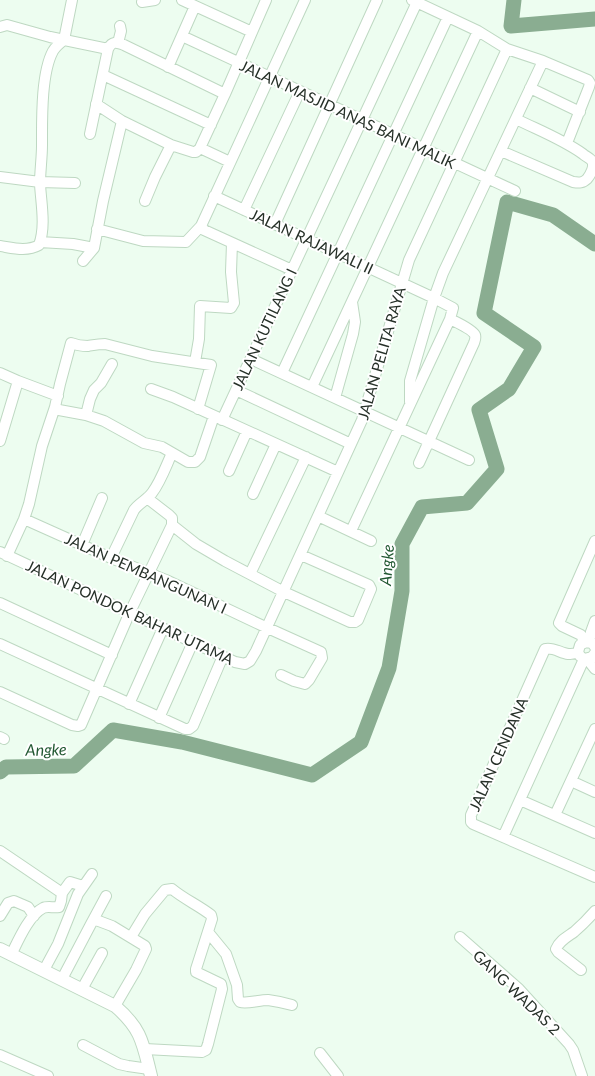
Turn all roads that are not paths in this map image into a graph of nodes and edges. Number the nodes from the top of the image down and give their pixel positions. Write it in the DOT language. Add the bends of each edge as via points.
graph roads {
  1 [pos="72,0"];
  2 [pos="156,0"];
  3 [pos="182,0"];
  4 [pos="305,0"];
  5 [pos="378,0"];
  6 [pos="264,1"];
  7 [pos="415,1"];
  8 [pos="142,2"];
  9 [pos="195,6"];
  10 [pos="448,17"];
  11 [pos="120,26"];
  12 [pos="0,27"];
  13 [pos="478,31"];
  14 [pos="252,32"];
  15 [pos="182,36"];
  16 [pos="64,40"];
  17 [pos="118,43"];
  18 [pos="508,48"];
  19 [pos="108,49"];
  20 [pos="543,61"];
  21 [pos="239,63"];
  22 [pos="168,67"];
  23 [pos="103,75"];
  24 [pos="270,77"];
  25 [pos="530,88"];
  26 [pos="300,91"];
  27 [pos="225,94"];
  28 [pos="96,104"];
  29 [pos="330,105"];
  30 [pos="580,112"];
  31 [pos="362,120"];
  32 [pos="516,120"];
  33 [pos="122,121"];
  34 [pos="211,125"];
  35 [pos="90,134"];
  36 [pos="393,134"];
  37 [pos="567,143"];
  38 [pos="171,144"];
  39 [pos="200,148"];
  40 [pos="424,148"];
  41 [pos="501,151"];
  42 [pos="230,162"];
  43 [pos="454,162"];
  44 [pos="0,177"];
  45 [pos="488,178"];
  46 [pos="40,182"];
  47 [pos="75,183"];
  48 [pos="515,191"];
  49 [pos="214,196"];
  50 [pos="145,201"];
  51 [pos="244,210"];
  52 [pos="275,224"];
  53 [pos="201,226"];
  54 [pos="97,229"];
  55 [pos="306,239"];
  56 [pos="40,242"];
  57 [pos="232,243"];
  58 [pos="0,246"];
  59 [pos="94,248"];
  60 [pos="338,253"];
  61 [pos="83,261"];
  62 [pos="368,268"];
  63 [pos="292,270"];
  64 [pos="402,283"];
  65 [pos="434,298"];
  66 [pos="352,302"];
  67 [pos="450,318"];
  68 [pos="339,330"];
  69 [pos="353,334"];
  70 [pos="251,359"];
  71 [pos="195,362"];
  72 [pos="112,364"];
  73 [pos="0,373"];
  74 [pos="282,373"];
  75 [pos="18,381"];
  76 [pos="312,387"];
  77 [pos="151,390"];
  78 [pos="236,390"];
  79 [pos="58,396"];
  80 [pos="335,398"];
  81 [pos="410,406"];
  82 [pos="55,408"];
  83 [pos="198,409"];
  84 [pos="365,412"];
  85 [pos="86,415"];
  86 [pos="218,418"];
  87 [pos="400,428"];
  88 [pos="247,431"];
  89 [pos="0,441"];
  90 [pos="429,442"];
  91 [pos="276,444"];
  92 [pos="351,444"];
  93 [pos="172,453"];
  94 [pos="306,457"];
  95 [pos="469,460"];
  96 [pos="419,463"];
  97 [pos="229,471"];
  98 [pos="338,472"];
  99 [pos="253,494"];
  100 [pos="102,498"];
  101 [pos="147,498"];
  102 [pos="318,516"];
  103 [pos="24,519"];
  104 [pos="172,525"];
  105 [pos="351,531"];
  106 [pos="371,540"];
  107 [pos="82,545"];
  108 [pos="594,547"];
  109 [pos="301,554"];
  110 [pos="3,556"];
  111 [pos="110,558"];
  112 [pos="148,573"];
  113 [pos="250,574"];
  114 [pos="284,592"];
  115 [pos="0,602"];
  116 [pos="130,612"];
  117 [pos="595,621"];
  118 [pos="163,628"];
  119 [pos="267,628"];
  120 [pos="193,642"];
  121 [pos="0,644"];
  122 [pos="588,651"];
  123 [pos="112,655"];
  124 [pos="223,656"];
  125 [pos="253,656"];
  126 [pos="595,669"];
  127 [pos="281,675"];
  128 [pos="97,690"];
  129 [pos="0,692"];
  130 [pos="129,704"];
  131 [pos="159,718"];
  132 [pos="595,730"];
  133 [pos="592,747"];
  134 [pos="571,781"];
  135 [pos="595,792"];
  136 [pos="520,800"];
  137 [pos="555,815"];
  138 [pos="595,833"];
  139 [pos="503,837"];
  140 [pos="1,853"];
  141 [pos="92,874"];
  142 [pos="595,877"];
  143 [pos="83,886"];
  144 [pos="62,893"];
  145 [pos="106,896"];
  146 [pos="594,914"];
  147 [pos="0,916"];
  148 [pos="34,916"];
  149 [pos="92,922"];
  150 [pos="207,933"];
  151 [pos="131,937"];
  152 [pos="460,937"];
  153 [pos="5,952"];
  154 [pos="102,953"];
  155 [pos="44,970"];
  156 [pos="581,970"];
  157 [pos="62,979"];
  158 [pos="82,989"];
  159 [pos="292,1005"];
  160 [pos="115,1006"];
  161 [pos="83,1045"];
  162 [pos="145,1050"];
  163 [pos="320,1053"];
  164 [pos="0,1056"];
  165 [pos="149,1070"];
  166 [pos="48,1076"];
  167 [pos="338,1076"];
  168 [pos="582,1076"];
  1 -- 16 [label="street"];
  2 -- 8 [label="street"];
  3 -- 9 [label="street"];
  4 -- 24 [label="street"];
  5 -- 29 [label="street"];
  6 -- 14 [label="street"];
  7 -- 10 [label="street"];
  7 -- 31 [label="street, JALAN KUTILANG I"];
  9 -- 14 [label="street"];
  9 -- 15 [label="street"];
  10 -- 13 [label="street"];
  10 -- 36 [label="street"];
  11 -- 17 [label="street"];
  12 -- 16 [label="street" via="7,25"];
  13 -- 18 [label="street"];
  13 -- 40 [label="street"];
  14 -- 21 [label="street"];
  15 -- 21 [label="street, JALAN MASJID ANAS BANI MALIK"];
  15 -- 22 [label="street"];
  16 -- 19 [label="street"];
  16 -- 46 [label="street" via="53,51 46,76"];
  17 -- 19 [label="street" via="110,44"];
  17 -- 22 [label="street"];
  18 -- 20 [label="street"];
  18 -- 43 [label="street, JALAN PELITA RAYA"];
  19 -- 23 [label="street"];
  20 -- 25 [label="street"];
  20 -- 30 [label="street" via="588,80 590,88"];
  21 -- 24 [label="street, JALAN MASJID ANAS BANI MALIK"];
  21 -- 27 [label="street"];
  22 -- 27 [label="street"];
  23 -- 28 [label="street"];
  23 -- 34 [label="street"];
  24 -- 26 [label="street, JALAN MASJID ANAS BANI MALIK"];
  24 -- 42 [label="street"];
  25 -- 30 [label="street"];
  25 -- 32 [label="street"];
  26 -- 29 [label="street, JALAN MASJID ANAS BANI MALIK"];
  26 -- 51 [label="street"];
  27 -- 34 [label="street"];
  28 -- 33 [label="street"];
  28 -- 35 [label="street"];
  29 -- 31 [label="street, JALAN MASJID ANAS BANI MALIK"];
  29 -- 52 [label="street"];
  30 -- 37 [label="street"];
  31 -- 36 [label="street, JALAN MASJID ANAS BANI MALIK"];
  31 -- 55 [label="street, JALAN KUTILANG I"];
  32 -- 37 [label="street"];
  32 -- 41 [label="street"];
  33 -- 38 [label="street"];
  33 -- 54 [label="street"];
  34 -- 39 [label="street"];
  36 -- 40 [label="street, JALAN MASJID ANAS BANI MALIK"];
  36 -- 60 [label="street"];
  37 -- 41 [label="street" via="594,165 583,182 573,182"];
  38 -- 39 [label="street" via="193,152"];
  38 -- 50 [label="street"];
  39 -- 42 [label="street"];
  40 -- 43 [label="street, JALAN MASJID ANAS BANI MALIK"];
  40 -- 62 [label="street"];
  41 -- 45 [label="street"];
  42 -- 49 [label="street"];
  43 -- 45 [label="street, JALAN MASJID ANAS BANI MALIK"];
  43 -- 64 [label="street, JALAN PELITA RAYA" via="409,260"];
  44 -- 46 [label="street"];
  45 -- 48 [label="street, JALAN MASJID ANAS BANI MALIK"];
  45 -- 65 [label="street"];
  46 -- 47 [label="street"];
  46 -- 56 [label="street"];
  49 -- 51 [label="street, JALAN RAJAWALI II"];
  49 -- 53 [label="street"];
  51 -- 52 [label="street, JALAN RAJAWALI II"];
  52 -- 55 [label="street, JALAN RAJAWALI II"];
  53 -- 54 [label="street" via="186,242 142,241"];
  53 -- 57 [label="street"];
  54 -- 59 [label="street"];
  55 -- 60 [label="street, JALAN RAJAWALI II"];
  55 -- 63 [label="street, JALAN KUTILANG I"];
  56 -- 58 [label="street" via="36,247 21,249"];
  56 -- 59 [label="street"];
  57 -- 63 [label="street"];
  57 -- 71 [label="street" via="234,303 231,308 200,306"];
  59 -- 61 [label="street"];
  60 -- 62 [label="street, JALAN RAJAWALI II"];
  60 -- 74 [label="street"];
  62 -- 64 [label="street, JALAN RAJAWALI II"];
  62 -- 66 [label="street"];
  63 -- 70 [label="street, JALAN KUTILANG I"];
  64 -- 65 [label="street, JALAN RAJAWALI II"];
  64 -- 84 [label="street, JALAN PELITA RAYA"];
  65 -- 67 [label="street, JALAN RAJAWALI II" via="453,308"];
  65 -- 81 [label="street" via="410,381"];
  66 -- 68 [label="street"];
  66 -- 69 [label="street"];
  67 -- 81 [label="street"];
  67 -- 90 [label="street" via="474,333 474,343"];
  68 -- 69 [label="street"];
  68 -- 76 [label="street"];
  69 -- 80 [label="street"];
  70 -- 74 [label="street"];
  70 -- 78 [label="street, JALAN KUTILANG I"];
  71 -- 79 [label="street" via="152,356 105,344 83,346 71,343"];
  71 -- 83 [label="street" via="211,365"];
  72 -- 85 [label="street" via="94,390"];
  73 -- 75 [label="street"];
  74 -- 76 [label="street"];
  75 -- 79 [label="street"];
  75 -- 89 [label="street"];
  76 -- 80 [label="street"];
  77 -- 83 [label="street"];
  78 -- 86 [label="street, JALAN KUTILANG I"];
  78 -- 92 [label="street"];
  79 -- 82 [label="street"];
  80 -- 84 [label="street"];
  81 -- 87 [label="street"];
  82 -- 85 [label="street"];
  82 -- 103 [label="street"];
  83 -- 86 [label="street"];
  84 -- 87 [label="street"];
  84 -- 92 [label="street, JALAN PELITA RAYA"];
  85 -- 93 [label="street"];
  86 -- 88 [label="street"];
  86 -- 93 [label="street, JALAN KUTILANG I" via="197,461 188,462"];
  87 -- 90 [label="street"];
  87 -- 105 [label="street"];
  88 -- 91 [label="street"];
  88 -- 97 [label="street"];
  90 -- 95 [label="street"];
  90 -- 96 [label="street"];
  91 -- 94 [label="street"];
  91 -- 99 [label="street"];
  92 -- 98 [label="street, JALAN PELITA RAYA"];
  93 -- 101 [label="street" via="159,482"];
  94 -- 98 [label="street"];
  94 -- 113 [label="street"];
  98 -- 102 [label="street, JALAN PELITA RAYA"];
  100 -- 107 [label="street"];
  101 -- 104 [label="street" via="170,515"];
  101 -- 111 [label="street" via="134,510"];
  102 -- 105 [label="street"];
  102 -- 109 [label="street, JALAN PELITA RAYA"];
  103 -- 107 [label="street, JALAN PEMBANGUNAN I"];
  103 -- 110 [label="street"];
  104 -- 112 [label="street"];
  104 -- 113 [label="street" via="196,544"];
  105 -- 106 [label="street"];
  107 -- 111 [label="street, JALAN PEMBANGUNAN I"];
  108 -- 122 [label="street" via="559,623 581,635"];
  109 -- 114 [label="street, JALAN PELITA RAYA"];
  109 -- 114 [label="street" via="369,585 371,589 358,620 350,622"];
  110 -- 116 [label="street, JALAN PONDOK BAHAR UTAMA"];
  111 -- 112 [label="street, JALAN PEMBANGUNAN I"];
  112 -- 116 [label="street"];
  112 -- 119 [label="street, JALAN PEMBANGUNAN I"];
  113 -- 114 [label="street"];
  114 -- 119 [label="street, JALAN PELITA RAYA"];
  115 -- 123 [label="street"];
  116 -- 118 [label="street, JALAN PONDOK BAHAR UTAMA"];
  116 -- 123 [label="street"];
  117 -- 122 [label="street"];
  118 -- 120 [label="street, JALAN PONDOK BAHAR UTAMA"];
  118 -- 130 [label="street"];
  119 -- 125 [label="street, JALAN PELITA RAYA"];
  119 -- 127 [label="street, JALAN PEMBANGUNAN I" via="322,654 305,684"];
  120 -- 124 [label="street, JALAN PONDOK BAHAR UTAMA"];
  120 -- 131 [label="street"];
  121 -- 128 [label="street"];
  122 -- 126 [label="street"];
  122 -- 136 [label="street"];
  122 -- 139 [label="street, JALAN CENDANA" via="569,655 544,649 471,815 473,824"];
  123 -- 128 [label="street"];
  124 -- 125 [label="street, JALAN PONDOK BAHAR UTAMA" via="245,664"];
  124 -- 131 [label="street" via="193,726 184,729"];
  128 -- 129 [label="street" via="78,726"];
  128 -- 130 [label="street"];
  130 -- 131 [label="street"];
  132 -- 133 [label="street"];
  133 -- 134 [label="street"];
  134 -- 135 [label="street"];
  134 -- 137 [label="street"];
  136 -- 137 [label="street"];
  136 -- 139 [label="street"];
  137 -- 138 [label="street"];
  139 -- 142 [label="street, JALAN CENDANA"];
  140 -- 144 [label="street"];
  141 -- 143 [label="street"];
  143 -- 144 [label="street" via="70,882"];
  143 -- 155 [label="street"];
  144 -- 148 [label="street" via="59,907 44,907"];
  145 -- 149 [label="street"];
  146 -- 156 [label="street" via="556,949"];
  147 -- 148 [label="street" via="8,903 14,901 28,907"];
  148 -- 153 [label="street"];
  149 -- 151 [label="street" via="96,920 112,926"];
  149 -- 157 [label="street"];
  150 -- 151 [label="street" via="211,915 172,889 165,890"];
  150 -- 159 [label="street" via="226,954 240,1002 268,1000"];
  150 -- 162 [label="street" via="196,972 221,984 222,989 206,1050"];
  151 -- 160 [label="street" via="146,949"];
  152 -- 168 [label="street, GANG WADAS 2" via="519,989 569,1044"];
  153 -- 155 [label="main road"];
  154 -- 158 [label="street"];
  155 -- 157 [label="main road"];
  157 -- 158 [label="main road"];
  158 -- 160 [label="main road"];
  160 -- 162 [label="main road" via="140,1035"];
  161 -- 165 [label="street" via="119,1064"];
  162 -- 165 [label="main road"];
  163 -- 167 [label="street"];
  164 -- 166 [label="street"];
}
